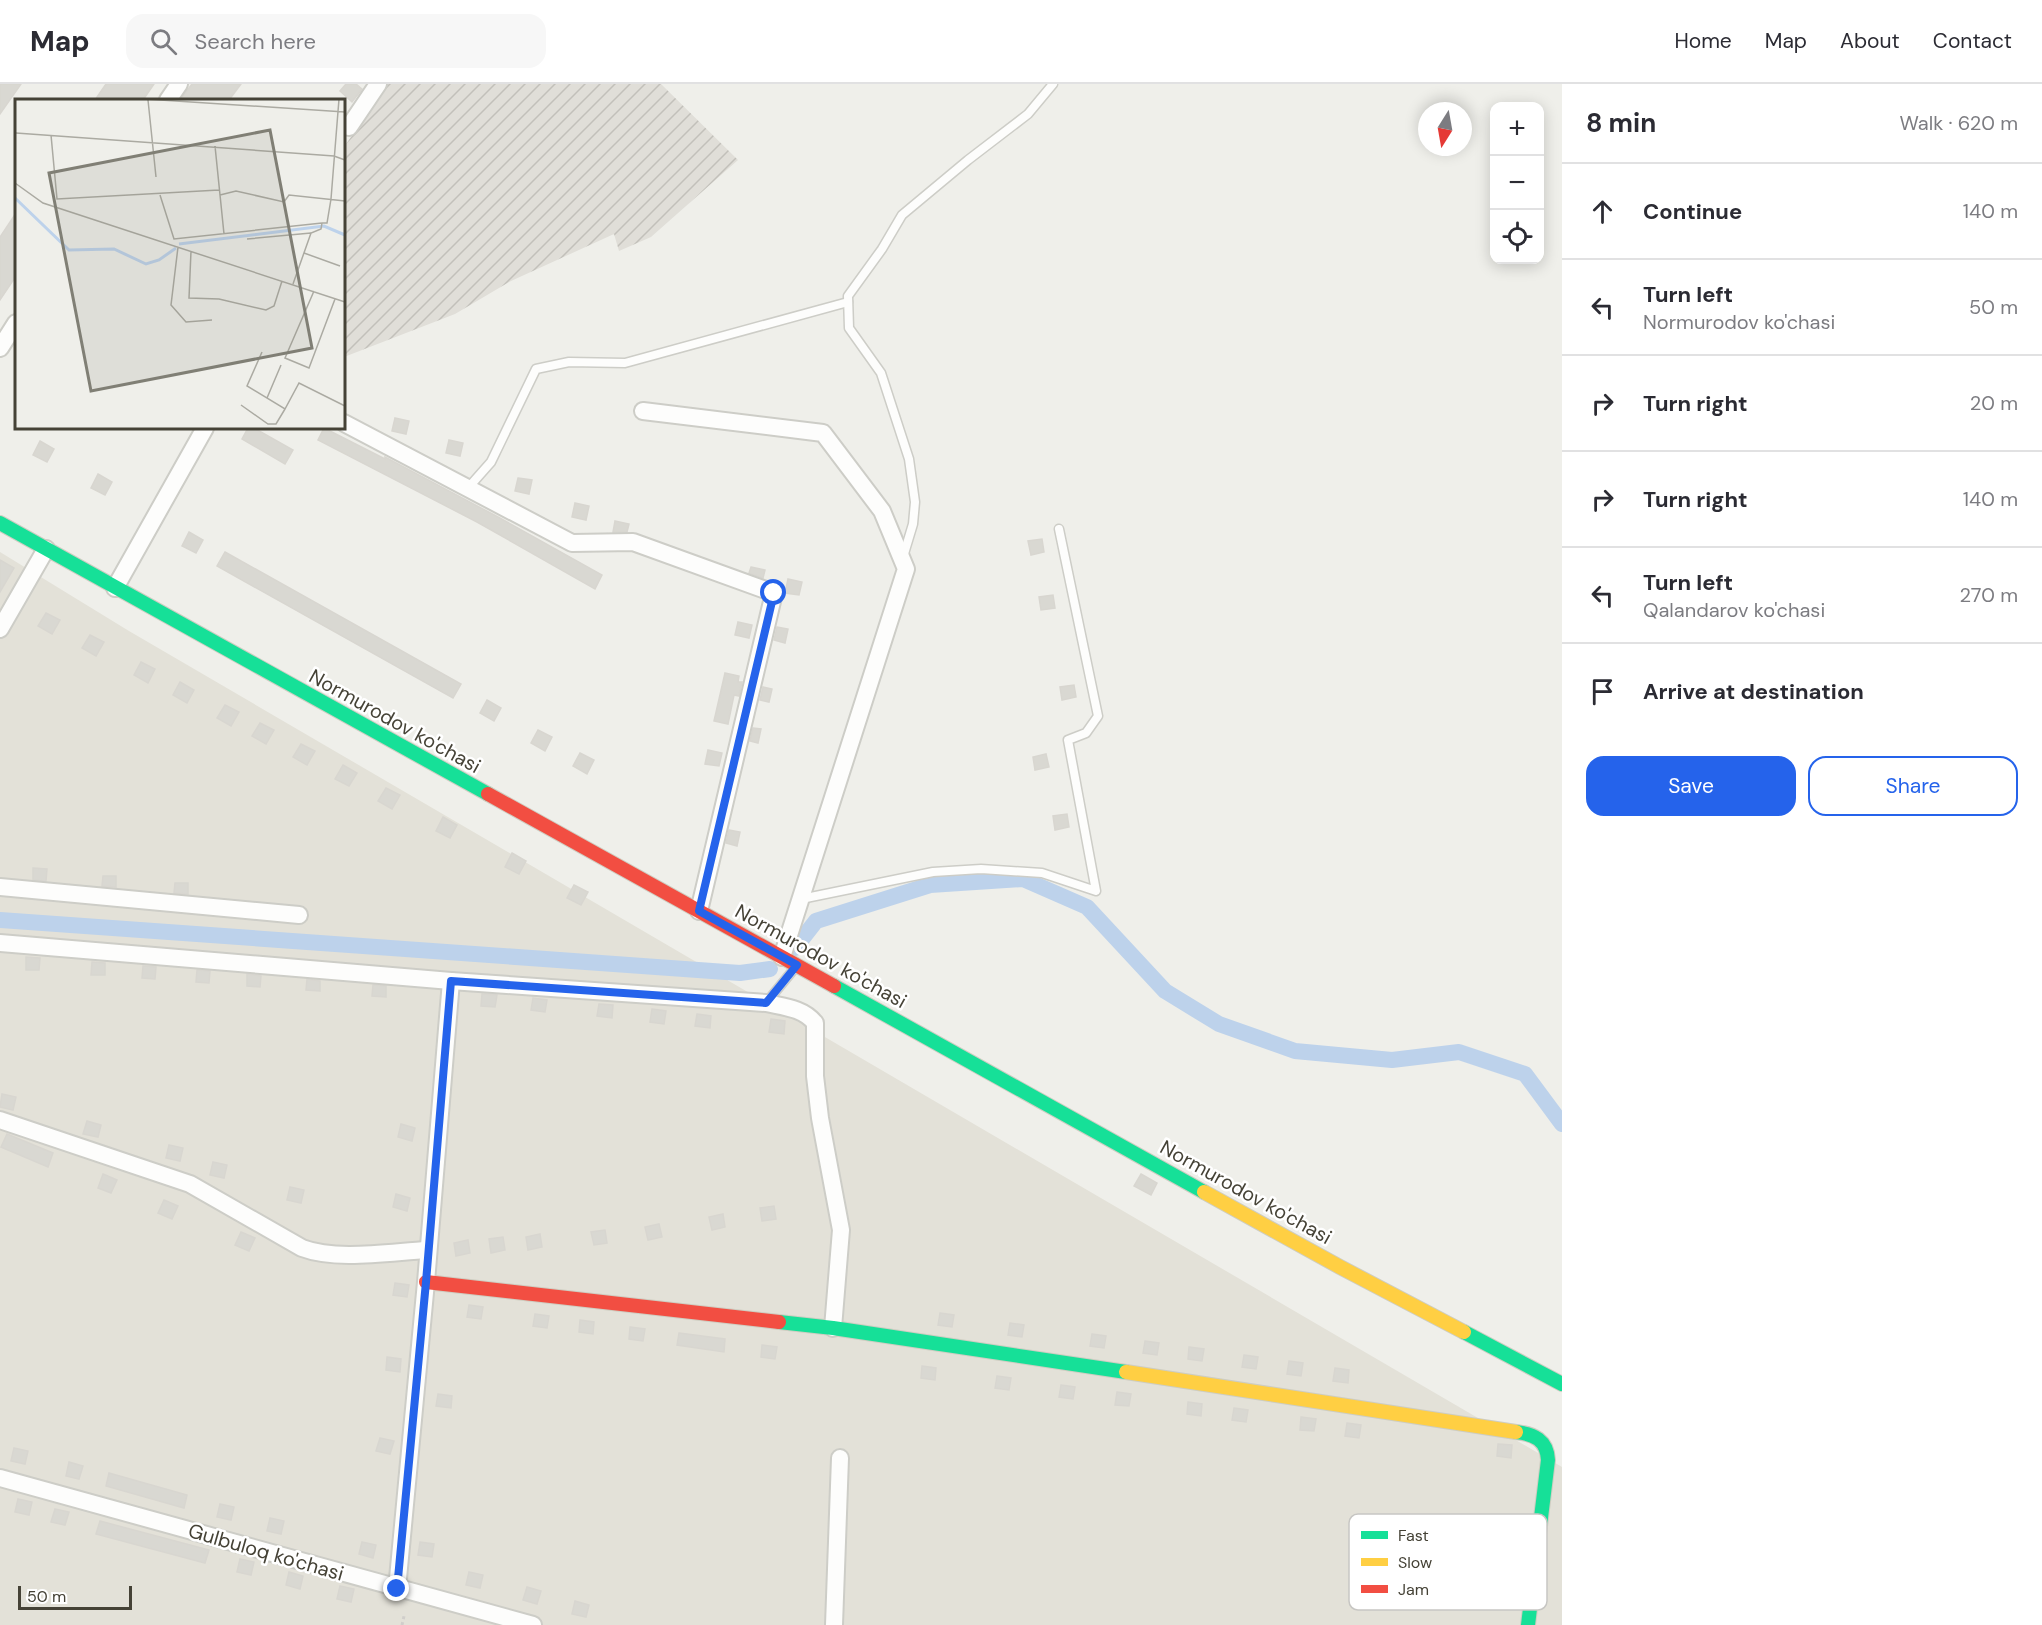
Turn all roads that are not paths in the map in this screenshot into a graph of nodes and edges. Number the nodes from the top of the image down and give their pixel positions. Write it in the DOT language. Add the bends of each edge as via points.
graph roads {
  1 [pos="179,84"];
  2 [pos="378,84"];
  3 [pos="1053,84"];
  4 [pos="169,99"];
  5 [pos="349,127"];
  6 [pos="848,302"];
  7 [pos="15,325"];
  8 [pos="0,348"];
  9 [pos="643,411"];
  10 [pos="345,424"];
  11 [pos="204,429"];
  12 [pos="468,488"];
  13 [pos="0,523"];
  14 [pos="1059,529"];
  15 [pos="46,549"];
  16 [pos="902,559"];
  17 [pos="115,588"];
  18 [pos="0,629"];
  19 [pos="0,887"];
  20 [pos="801,899"];
  21 [pos="699,911"];
  22 [pos="299,915"];
  23 [pos="0,943"];
  24 [pos="782,957"];
  25 [pos="797,965"];
  26 [pos="451,981"];
  27 [pos="766,1003"];
  28 [pos="0,1120"];
  29 [pos="427,1250"];
  30 [pos="426,1282"];
  31 [pos="833,1328"];
  32 [pos="1562,1384"];
  33 [pos="840,1458"];
  34 [pos="0,1478"];
  35 [pos="1542,1514"];
  36 [pos="397,1589"];
  37 [pos="1530,1610"];
  38 [pos="533,1625"];
  39 [pos="834,1625"];
  40 [pos="1528,1625"];
  1 -- 4 [label="street"];
  2 -- 5 [label="street"];
  3 -- 6 [label="lane" via="1028,114 902,215 848,296"];
  6 -- 12 [label="lane" via="625,363 569,362 536,369 491,462"];
  6 -- 16 [label="lane" via="849,328 881,373 909,459 915,502"];
  7 -- 8 [label="street"];
  9 -- 16 [label="street" via="823,433 882,511"];
  10 -- 12 [label="street"];
  11 -- 17 [label="street"];
  12 -- 21 [label="street" via="572,543 633,542 774,593"];
  13 -- 15 [label="main road, Normurodov ko'chasi"];
  14 -- 20 [label="lane" via="1098,716 1086,733 1068,740 1096,891 1042,873 981,869 933,872"];
  15 -- 17 [label="main road, Normurodov ko'chasi"];
  15 -- 18 [label="street"];
  16 -- 20 [label="street" via="906,569"];
  17 -- 21 [label="main road, Normurodov ko'chasi"];
  19 -- 22 [label="street"];
  20 -- 24 [label="street"];
  21 -- 24 [label="main road, Normurodov ko'chasi"];
  23 -- 26 [label="street"];
  24 -- 25 [label="main road, Normurodov ko'chasi"];
  25 -- 27 [label="lane"];
  25 -- 32 [label="main road, Normurodov ko'chasi" via="1329,1261"];
  26 -- 27 [label="street"];
  26 -- 29 [label="street"];
  27 -- 31 [label="street" via="795,1009 814,1023 820,1118 841,1230"];
  28 -- 29 [label="street" via="190,1184 315,1253"];
  29 -- 30 [label="street"];
  30 -- 31 [label="main road"];
  30 -- 36 [label="street"];
  31 -- 35 [label="main road" via="1525,1433 1548,1448"];
  33 -- 39 [label="street"];
  34 -- 36 [label="street, Gulbuloq ko'chasi"];
  36 -- 38 [label="street, Gulbuloq ko'chasi"];
  37 -- 40 [label="main road"];
}
